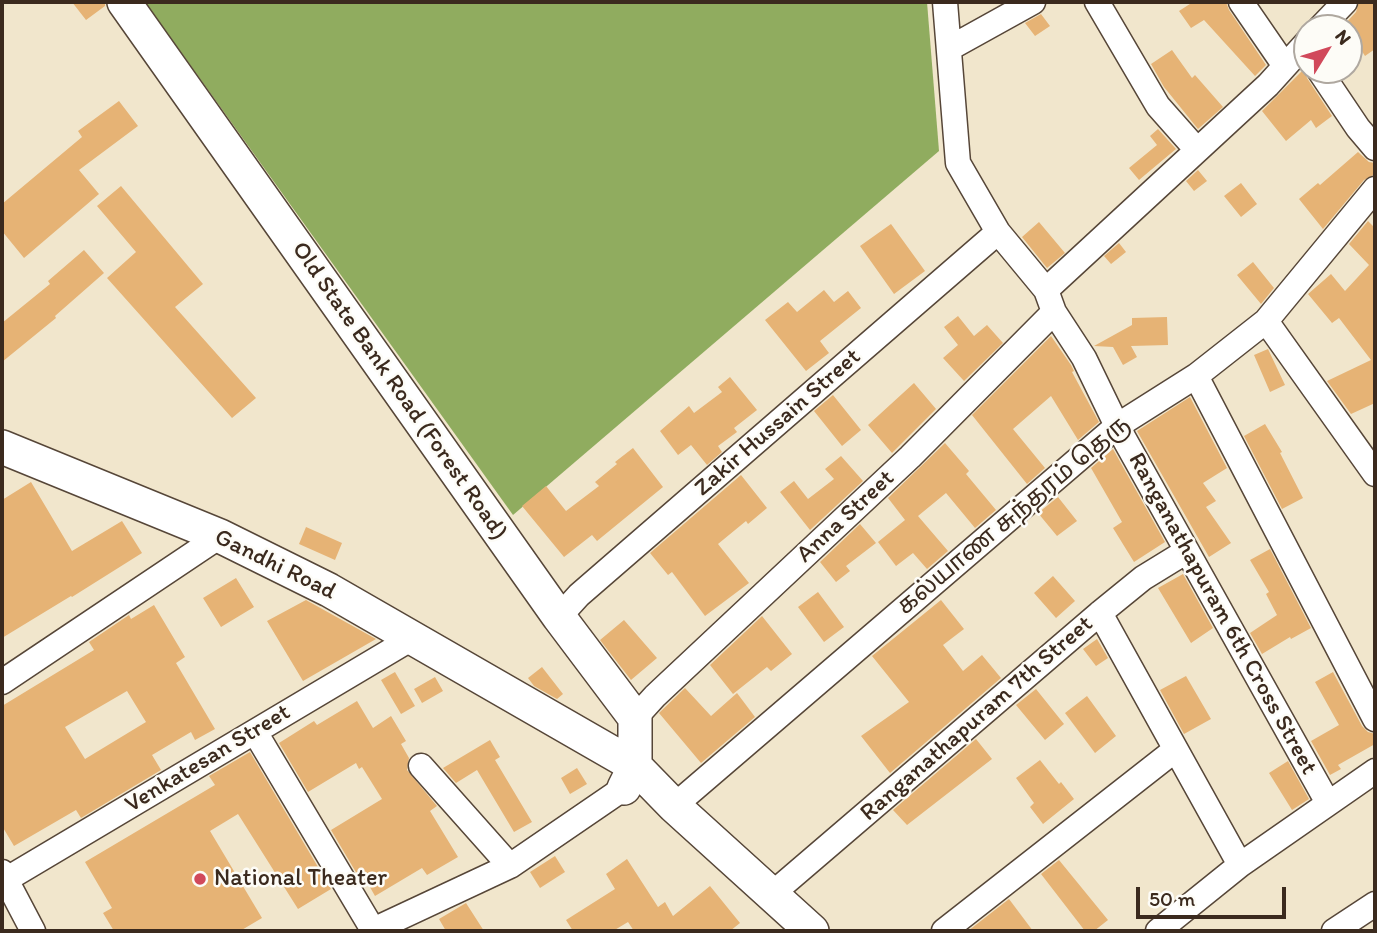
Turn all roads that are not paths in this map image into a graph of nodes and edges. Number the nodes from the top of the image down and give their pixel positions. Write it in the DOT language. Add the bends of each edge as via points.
graph roads {
  1 [pos="124,2"];
  2 [pos="945,2"];
  3 [pos="1033,2"];
  4 [pos="1097,2"];
  5 [pos="1241,2"];
  6 [pos="950,48"];
  7 [pos="1293,59"];
  8 [pos="1285,66"];
  9 [pos="1328,84"];
  10 [pos="1375,148"];
  11 [pos="1197,150"];
  12 [pos="1375,190"];
  13 [pos="998,232"];
  14 [pos="1050,301"];
  15 [pos="1266,321"];
  16 [pos="1196,376"];
  17 [pos="1116,426"];
  18 [pos="7,455"];
  19 [pos="1375,474"];
  20 [pos="220,536"];
  21 [pos="1187,551"];
  22 [pos="1100,613"];
  23 [pos="559,617"];
  24 [pos="414,637"];
  25 [pos="2,682"];
  26 [pos="635,718"];
  27 [pos="1375,719"];
  28 [pos="255,732"];
  29 [pos="1175,750"];
  30 [pos="421,766"];
  31 [pos="1375,771"];
  32 [pos="630,777"];
  33 [pos="1328,803"];
  34 [pos="674,806"];
  35 [pos="1240,865"];
  36 [pos="510,866"];
  37 [pos="3,878"];
  38 [pos="772,894"];
  39 [pos="1375,904"];
  40 [pos="372,930"];
  41 [pos="33,931"];
  42 [pos="781,931"];
  43 [pos="812,931"];
  44 [pos="944,931"];
  45 [pos="1158,931"];
  46 [pos="1334,931"];
  1 -- 23 [label="main road, Old State Bank Road (Forest Road)"];
  2 -- 6 [label="street, Ranganathapuram 6th Cross Street"];
  3 -- 6 [label="street"];
  4 -- 11 [label="street" via="1158,106"];
  5 -- 8 [label="street"];
  6 -- 13 [label="street, Ranganathapuram 6th Cross Street" via="958,163"];
  7 -- 8 [label="street, Anna Street"];
  8 -- 11 [label="street, Anna Street"];
  9 -- 10 [label="street"];
  11 -- 14 [label="street, Anna Street"];
  12 -- 15 [label="street, கல்யாண சுந்தரம் தெரு"];
  13 -- 14 [label="street, Ranganathapuram 6th Cross Street"];
  13 -- 23 [label="street, Zakir Hussain Street"];
  14 -- 17 [label="street, Ranganathapuram 6th Cross Street"];
  14 -- 26 [label="street, Anna Street" via="910,457"];
  15 -- 16 [label="street, கல்யாண சுந்தரம் தெரு"];
  15 -- 19 [label="street"];
  16 -- 17 [label="street, கல்யாண சுந்தரம் தெரு"];
  16 -- 27 [label="street"];
  17 -- 21 [label="street, Ranganathapuram 6th Cross Street"];
  17 -- 34 [label="street, கல்யாண சுந்தரம் தெரு"];
  18 -- 20 [label="main road, Gandhi Road"];
  20 -- 24 [label="main road, Gandhi Road"];
  20 -- 25 [label="street"];
  21 -- 22 [label="street, Ranganathapuram 7th Street" via="1143,578"];
  21 -- 33 [label="street, Ranganathapuram 6th Cross Street"];
  22 -- 29 [label="street"];
  22 -- 38 [label="street, Ranganathapuram 7th Street"];
  23 -- 26 [label="main road, Old State Bank Road (Forest Road)"];
  24 -- 28 [label="street, Venkatesan Street"];
  24 -- 32 [label="main road, Gandhi Road" via="535,709"];
  26 -- 32 [label="main road"];
  28 -- 37 [label="street, Venkatesan Street"];
  28 -- 40 [label="street"];
  29 -- 35 [label="street"];
  29 -- 44 [label="street"];
  30 -- 36 [label="street"];
  31 -- 33 [label="street"];
  32 -- 34 [label="main road, Gandhi Road"];
  32 -- 36 [label="street"];
  32 -- 42 [label="main road, Gandhi Road" via="670,825"];
  33 -- 35 [label="street"];
  34 -- 38 [label="main road, Gandhi Road"];
  35 -- 45 [label="street"];
  36 -- 40 [label="street"];
  37 -- 41 [label="street"];
  38 -- 43 [label="main road, Gandhi Road"];
  39 -- 46 [label="street"];
}
